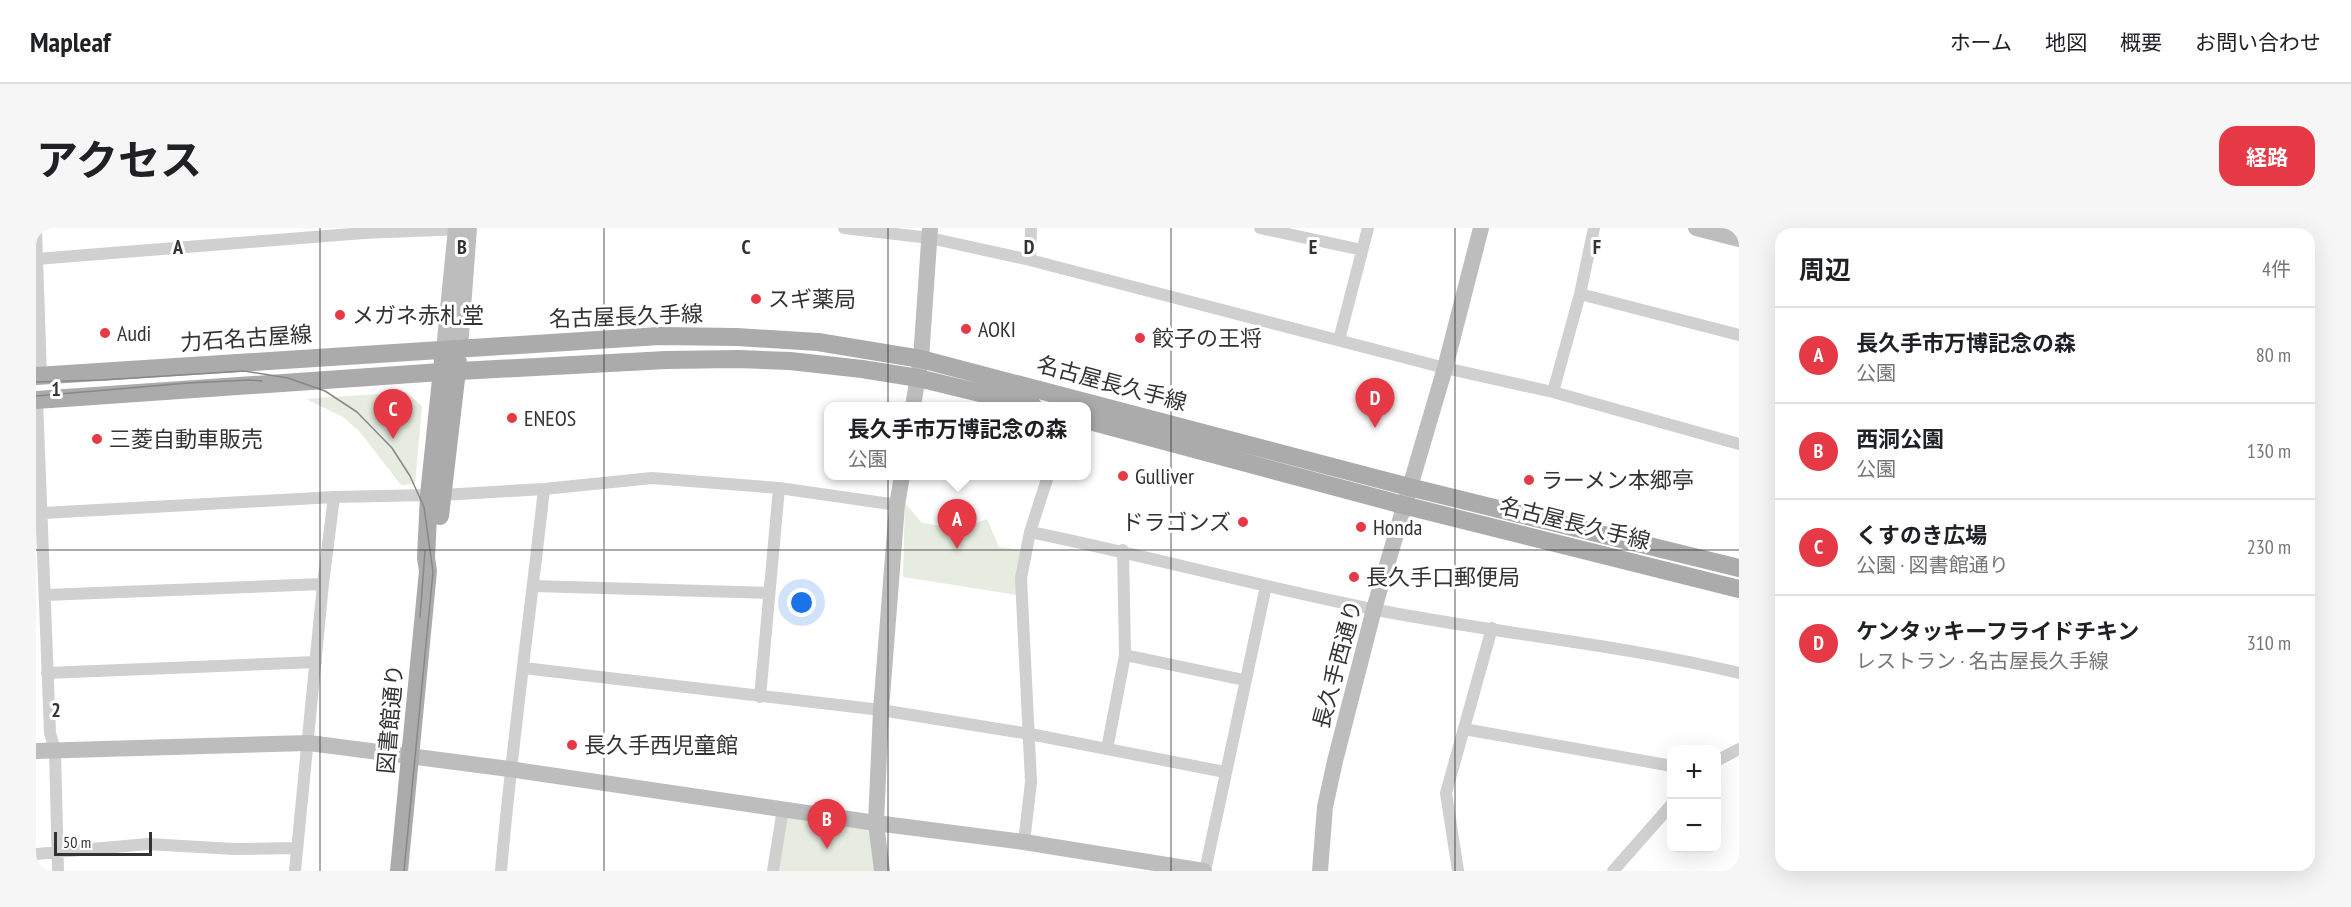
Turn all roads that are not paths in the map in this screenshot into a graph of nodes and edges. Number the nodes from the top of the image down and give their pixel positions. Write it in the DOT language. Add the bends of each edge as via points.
graph roads {
  1 [pos="36,228"];
  2 [pos="475,228"];
  3 [pos="844,228"];
  4 [pos="1031,228"];
  5 [pos="1260,228"];
  6 [pos="1368,228"];
  7 [pos="1481,228"];
  8 [pos="1594,228"];
  9 [pos="1696,228"];
  10 [pos="463,229"];
  11 [pos="364,231"];
  12 [pos="930,233"];
  13 [pos="1739,239"];
  14 [pos="1362,250"];
  15 [pos="37,259"];
  16 [pos="1030,260"];
  17 [pos="1580,294"];
  18 [pos="1739,335"];
  19 [pos="1339,340"];
  20 [pos="452,349"];
  21 [pos="921,359"];
  22 [pos="1445,368"];
  23 [pos="449,372"];
  24 [pos="39,376"];
  25 [pos="918,378"];
  26 [pos="1553,392"];
  27 [pos="37,400"];
  28 [pos="914,402"];
  29 [pos="1017,402"];
  30 [pos="1085,402"];
  31 [pos="1091,404"];
  32 [pos="1091,421"];
  33 [pos="1739,444"];
  34 [pos="901,480"];
  35 [pos="1047,480"];
  36 [pos="1409,487"];
  37 [pos="779,488"];
  38 [pos="544,489"];
  39 [pos="436,495"];
  40 [pos="334,497"];
  41 [pos="897,505"];
  42 [pos="1403,505"];
  43 [pos="43,513"];
  44 [pos="1030,532"];
  45 [pos="1123,550"];
  46 [pos="1739,568"];
  47 [pos="323,584"];
  48 [pos="534,586"];
  49 [pos="1266,586"];
  50 [pos="1739,589"];
  51 [pos="769,593"];
  52 [pos="45,595"];
  53 [pos="1374,609"];
  54 [pos="1492,628"];
  55 [pos="1125,655"];
  56 [pos="316,662"];
  57 [pos="524,668"];
  58 [pos="47,673"];
  59 [pos="1739,673"];
  60 [pos="1244,680"];
  61 [pos="760,697"];
  62 [pos="881,710"];
  63 [pos="1464,729"];
  64 [pos="1030,734"];
  65 [pos="309,743"];
  66 [pos="1107,749"];
  67 [pos="1739,749"];
  68 [pos="55,750"];
  69 [pos="36,751"];
  70 [pos="411,757"];
  71 [pos="1721,758"];
  72 [pos="1667,765"];
  73 [pos="510,770"];
  74 [pos="1225,772"];
  75 [pos="783,809"];
  76 [pos="1667,809"];
  77 [pos="876,824"];
  78 [pos="1024,842"];
  79 [pos="297,848"];
  80 [pos="36,854"];
  81 [pos="58,854"];
  82 [pos="58,871"];
  83 [pos="295,871"];
  84 [pos="399,871"];
  85 [pos="501,871"];
  86 [pos="773,871"];
  87 [pos="882,871"];
  88 [pos="1205,871"];
  89 [pos="1320,871"];
  90 [pos="1458,871"];
  91 [pos="1613,871"];
  1 -- 15 [label="street"];
  2 -- 10 [label="street"];
  3 -- 12 [label="street"];
  4 -- 16 [label="street"];
  5 -- 14 [label="street"];
  6 -- 14 [label="street"];
  7 -- 22 [label="street, 長久手西通り"];
  8 -- 17 [label="street"];
  9 -- 13 [label="street"];
  10 -- 11 [label="street"];
  10 -- 20 [label="street"];
  11 -- 15 [label="street"];
  12 -- 16 [label="street"];
  12 -- 21 [label="street"];
  14 -- 19 [label="street"];
  15 -- 24 [label="street"];
  16 -- 19 [label="street"];
  17 -- 18 [label="street"];
  17 -- 26 [label="street"];
  19 -- 22 [label="street"];
  20 -- 21 [label="main road, 名古屋長久手線" via="659,336 737,336 818,342"];
  20 -- 23 [label="main road, 図書館通り"];
  20 -- 24 [label="main road, 力石名古屋線"];
  21 -- 25 [label="street"];
  21 -- 30 [label="main road, 名古屋長久手線"];
  22 -- 26 [label="street"];
  22 -- 36 [label="street, 長久手西通り"];
  23 -- 25 [label="main road, 名古屋長久手線" via="739,359 790,361"];
  23 -- 27 [label="main road, 力石名古屋線"];
  23 -- 39 [label="main road, 図書館通り"];
  25 -- 28 [label="street"];
  25 -- 29 [label="main road, 名古屋長久手線"];
  26 -- 33 [label="street"];
  27 -- 43 [label="street"];
  31 -- 36 [label="main road, 名古屋長久手線"];
  32 -- 42 [label="main road, 名古屋長久手線"];
  34 -- 41 [label="street"];
  35 -- 44 [label="street"];
  36 -- 42 [label="street, 長久手西通り"];
  36 -- 46 [label="main road, 名古屋長久手線"];
  37 -- 38 [label="street" via="652,478"];
  37 -- 41 [label="street"];
  37 -- 51 [label="street"];
  38 -- 39 [label="street"];
  38 -- 48 [label="street"];
  39 -- 40 [label="street"];
  39 -- 70 [label="main road, 図書館通り" via="426,558 428,572"];
  40 -- 43 [label="street"];
  40 -- 47 [label="street"];
  41 -- 62 [label="street"];
  42 -- 50 [label="main road, 名古屋長久手線"];
  42 -- 53 [label="street, 長久手西通り"];
  43 -- 52 [label="street"];
  44 -- 45 [label="street"];
  44 -- 64 [label="street" via="1021,578"];
  45 -- 49 [label="street"];
  45 -- 55 [label="street"];
  47 -- 52 [label="street"];
  47 -- 56 [label="street"];
  48 -- 51 [label="street"];
  48 -- 57 [label="street"];
  49 -- 53 [label="street"];
  49 -- 60 [label="street"];
  51 -- 61 [label="street"];
  52 -- 58 [label="street"];
  53 -- 54 [label="street"];
  53 -- 89 [label="street, 長久手西通り" via="1325,807"];
  54 -- 59 [label="street"];
  54 -- 63 [label="street"];
  55 -- 60 [label="street"];
  55 -- 66 [label="street"];
  56 -- 58 [label="street"];
  56 -- 65 [label="street"];
  57 -- 61 [label="street"];
  57 -- 73 [label="street"];
  58 -- 68 [label="street" via="50,733"];
  60 -- 74 [label="street"];
  61 -- 62 [label="street"];
  62 -- 64 [label="street"];
  62 -- 77 [label="street"];
  63 -- 72 [label="street"];
  63 -- 90 [label="street" via="1446,793"];
  64 -- 66 [label="street"];
  64 -- 78 [label="street" via="1031,782"];
  65 -- 68 [label="street"];
  65 -- 70 [label="street"];
  65 -- 79 [label="street"];
  66 -- 74 [label="street"];
  67 -- 71 [label="street"];
  68 -- 69 [label="street"];
  68 -- 81 [label="street"];
  70 -- 73 [label="street"];
  70 -- 84 [label="main road, 図書館通り"];
  73 -- 75 [label="street"];
  73 -- 85 [label="street"];
  74 -- 88 [label="street"];
  75 -- 77 [label="street"];
  75 -- 86 [label="street"];
  76 -- 91 [label="street"];
  77 -- 78 [label="street"];
  77 -- 87 [label="street"];
  78 -- 88 [label="street"];
  79 -- 81 [label="street" via="148,844"];
  79 -- 83 [label="street"];
  80 -- 81 [label="street"];
  81 -- 82 [label="street"];
}
